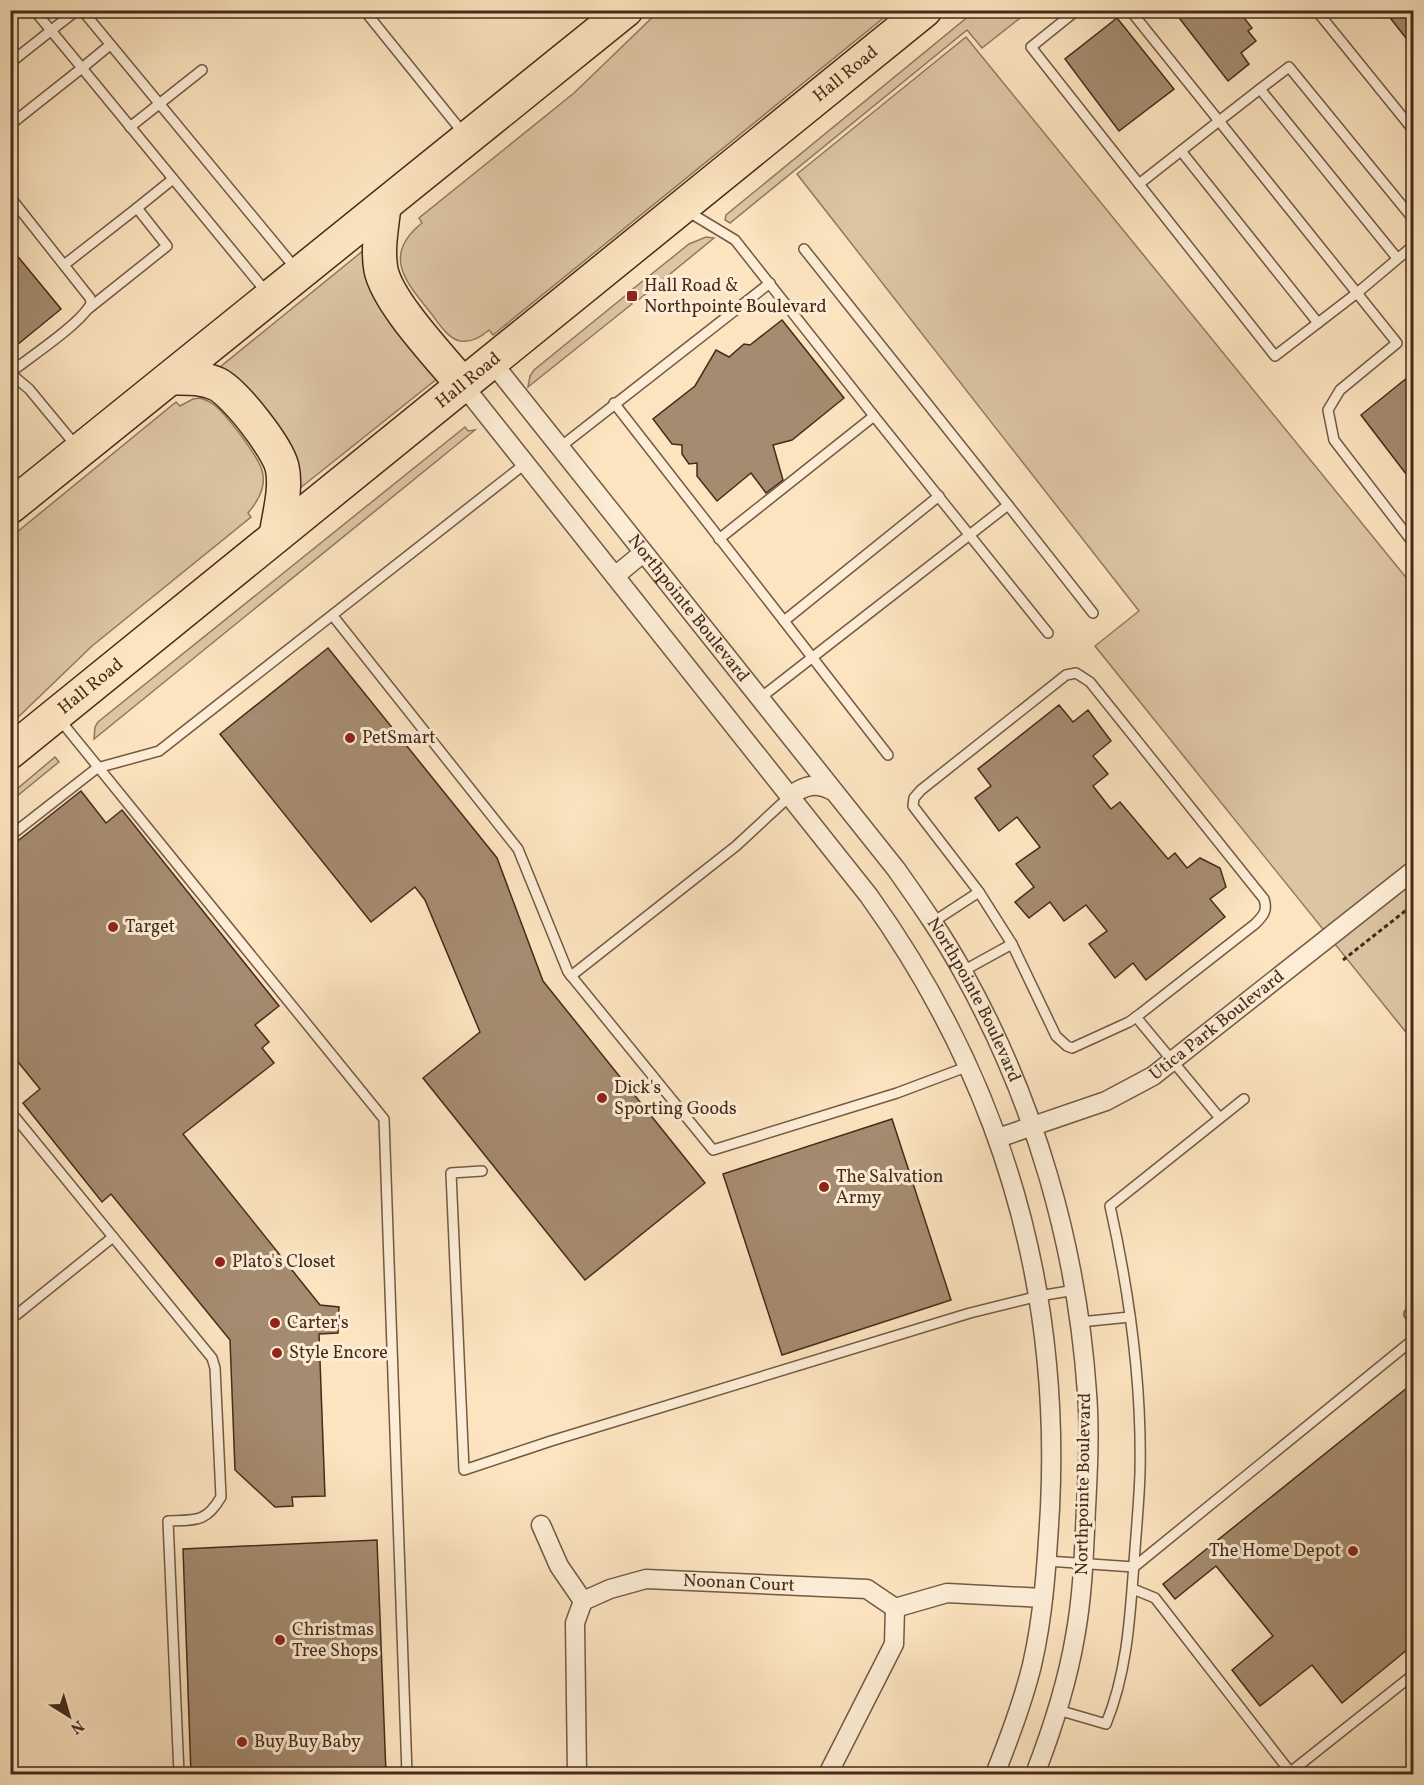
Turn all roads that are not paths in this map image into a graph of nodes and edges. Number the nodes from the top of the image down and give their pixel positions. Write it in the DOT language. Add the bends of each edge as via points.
graph roads {
  1 [pos="34,10"];
  2 [pos="77,10"];
  3 [pos="82,10"];
  4 [pos="364,10"];
  5 [pos="626,10"];
  6 [pos="925,10"];
  7 [pos="1077,10"];
  8 [pos="1130,10"];
  9 [pos="1316,10"];
  10 [pos="51,31"];
  11 [pos="110,45"];
  12 [pos="12,60"];
  13 [pos="82,68"];
  14 [pos="202,70"];
  15 [pos="1260,88"];
  16 [pos="159,104"];
  17 [pos="1219,121"];
  18 [pos="10,125"];
  19 [pos="130,127"];
  20 [pos="1413,131"];
  21 [pos="467,138"];
  22 [pos="1181,151"];
  23 [pos="173,180"];
  24 [pos="1139,184"];
  25 [pos="11,199"];
  26 [pos="384,206"];
  27 [pos="137,208"];
  28 [pos="682,208"];
  29 [pos="1413,220"];
  30 [pos="1413,246"];
  31 [pos="804,249"];
  32 [pos="1397,258"];
  33 [pos="64,265"];
  34 [pos="299,273"];
  35 [pos="770,283"];
  36 [pos="1357,293"];
  37 [pos="270,297"];
  38 [pos="88,309"];
  39 [pos="1318,323"];
  40 [pos="492,362"];
  41 [pos="10,373"];
  42 [pos="171,378"];
  43 [pos="463,385"];
  44 [pos="614,403"];
  45 [pos="874,416"];
  46 [pos="559,447"];
  47 [pos="80,451"];
  48 [pos="526,463"];
  49 [pos="939,496"];
  50 [pos="1008,505"];
  51 [pos="10,507"];
  52 [pos="970,535"];
  53 [pos="276,536"];
  54 [pos="719,539"];
  55 [pos="1413,544"];
  56 [pos="643,553"];
  57 [pos="615,576"];
  58 [pos="1093,613"];
  59 [pos="333,616"];
  60 [pos="784,621"];
  61 [pos="1048,633"];
  62 [pos="813,656"];
  63 [pos="759,699"];
  64 [pos="56,715"];
  65 [pos="10,752"];
  66 [pos="888,755"];
  67 [pos="98,768"];
  68 [pos="833,791"];
  69 [pos="790,796"];
  70 [pos="10,836"];
  71 [pos="1413,870"];
  72 [pos="979,892"];
  73 [pos="933,922"];
  74 [pos="1012,944"];
  75 [pos="963,971"];
  76 [pos="571,976"];
  77 [pos="1136,1017"];
  78 [pos="1174,1061"];
  79 [pos="969,1066"];
  80 [pos="1244,1099"];
  81 [pos="10,1111"];
  82 [pos="1219,1117"];
  83 [pos="1033,1127"];
  84 [pos="998,1138"];
  85 [pos="482,1171"];
  86 [pos="113,1237"];
  87 [pos="1075,1290"];
  88 [pos="1039,1296"];
  89 [pos="1413,1310"];
  90 [pos="1130,1317"];
  91 [pos="10,1320"];
  92 [pos="1413,1320"];
  93 [pos="1080,1322"];
  94 [pos="1413,1339"];
  95 [pos="541,1525"];
  96 [pos="1047,1561"];
  97 [pos="1084,1563"];
  98 [pos="1134,1567"];
  99 [pos="1132,1589"];
  100 [pos="1043,1598"];
  101 [pos="583,1601"];
  102 [pos="895,1608"];
  103 [pos="1413,1674"];
  104 [pos="1058,1710"];
  105 [pos="179,1774"];
  106 [pos="407,1774"];
  107 [pos="578,1774"];
  108 [pos="828,1774"];
  109 [pos="995,1774"];
  110 [pos="1035,1774"];
  111 [pos="1289,1774"];
  1 -- 10 [label="lane"];
  2 -- 10 [label="lane"];
  3 -- 11 [label="lane"];
  4 -- 21 [label="lane"];
  5 -- 21 [label="highway"];
  6 -- 28 [label="highway, Hall Road"];
  7 -- 24 [label="lane" via="1030,46"];
  8 -- 17 [label="lane"];
  9 -- 20 [label="lane"];
  10 -- 12 [label="lane"];
  10 -- 13 [label="lane"];
  11 -- 13 [label="lane"];
  11 -- 16 [label="lane"];
  13 -- 18 [label="lane"];
  13 -- 19 [label="lane"];
  14 -- 16 [label="lane"];
  15 -- 17 [label="lane"];
  15 -- 29 [label="lane" via="1288,67"];
  15 -- 32 [label="lane"];
  16 -- 19 [label="lane"];
  16 -- 34 [label="lane"];
  17 -- 22 [label="lane"];
  17 -- 36 [label="lane"];
  19 -- 23 [label="lane"];
  21 -- 26 [label="highway"];
  22 -- 24 [label="lane"];
  22 -- 39 [label="lane"];
  23 -- 27 [label="lane"];
  23 -- 37 [label="lane"];
  24 -- 39 [label="lane" via="1275,356"];
  25 -- 33 [label="lane"];
  26 -- 34 [label="highway"];
  26 -- 43 [label="highway" via="381,267 388,291"];
  27 -- 33 [label="lane"];
  27 -- 38 [label="lane" via="167,246"];
  28 -- 35 [label="lane" via="735,240"];
  28 -- 40 [label="highway, Hall Road"];
  30 -- 32 [label="lane"];
  31 -- 50 [label="lane"];
  32 -- 36 [label="lane"];
  33 -- 38 [label="lane" via="90,298"];
  34 -- 37 [label="highway"];
  35 -- 44 [label="lane"];
  35 -- 45 [label="lane"];
  36 -- 39 [label="lane"];
  36 -- 55 [label="lane" via="1397,343 1340,390 1328,410 1334,440"];
  37 -- 42 [label="highway"];
  38 -- 41 [label="lane"];
  40 -- 43 [label="highway, Hall Road"];
  40 -- 46 [label="street, Northpointe Boulevard"];
  41 -- 47 [label="lane" via="29,389"];
  42 -- 47 [label="highway"];
  42 -- 53 [label="highway" via="207,380 219,385 272,445 283,468 284,483"];
  43 -- 48 [label="street, Northpointe Boulevard"];
  43 -- 53 [label="highway, Hall Road"];
  44 -- 46 [label="lane"];
  44 -- 54 [label="lane"];
  45 -- 49 [label="lane"];
  45 -- 54 [label="lane"];
  46 -- 56 [label="street, Northpointe Boulevard"];
  47 -- 51 [label="highway"];
  48 -- 57 [label="street, Northpointe Boulevard"];
  48 -- 59 [label="lane"];
  49 -- 52 [label="lane"];
  49 -- 60 [label="lane"];
  50 -- 52 [label="lane"];
  50 -- 58 [label="lane"];
  52 -- 61 [label="lane"];
  52 -- 62 [label="lane"];
  53 -- 64 [label="highway, Hall Road"];
  54 -- 60 [label="lane"];
  56 -- 57 [label="street"];
  56 -- 63 [label="street, Northpointe Boulevard"];
  57 -- 69 [label="street, Northpointe Boulevard"];
  59 -- 67 [label="lane" via="159,751"];
  59 -- 76 [label="lane" via="518,849"];
  60 -- 62 [label="lane"];
  62 -- 63 [label="lane"];
  62 -- 66 [label="lane"];
  63 -- 68 [label="street, Northpointe Boulevard"];
  64 -- 65 [label="highway, Hall Road"];
  64 -- 67 [label="lane"];
  67 -- 70 [label="lane"];
  67 -- 106 [label="lane" via="384,1119"];
  68 -- 69 [label="street" via="808,786"];
  68 -- 73 [label="street, Northpointe Boulevard"];
  69 -- 76 [label="lane" via="736,846"];
  69 -- 79 [label="street, Northpointe Boulevard" via="893,929 930,988"];
  71 -- 78 [label="street, Utica Park Boulevard"];
  72 -- 73 [label="lane"];
  72 -- 74 [label="lane"];
  72 -- 77 [label="lane" via="917,812 914,798 1066,675 1084,676 1267,906 1255,924"];
  73 -- 75 [label="street, Northpointe Boulevard"];
  74 -- 75 [label="lane"];
  74 -- 77 [label="lane" via="1056,1036 1067,1046 1080,1045"];
  75 -- 83 [label="street, Northpointe Boulevard" via="998,1041"];
  76 -- 79 [label="lane" via="713,1150 897,1093"];
  77 -- 78 [label="lane"];
  78 -- 82 [label="lane"];
  78 -- 83 [label="street, Utica Park Boulevard" via="1121,1095"];
  79 -- 84 [label="street, Northpointe Boulevard"];
  80 -- 82 [label="lane"];
  81 -- 86 [label="lane"];
  82 -- 90 [label="lane" via="1110,1206"];
  83 -- 84 [label="street, Utica Park Boulevard"];
  83 -- 87 [label="street, Northpointe Boulevard" via="1060,1216"];
  84 -- 88 [label="street, Northpointe Boulevard" via="1027,1237"];
  85 -- 88 [label="lane" via="451,1173 464,1470 925,1327"];
  86 -- 91 [label="lane"];
  86 -- 105 [label="lane" via="212,1358 215,1368 221,1497 213,1512 201,1519 168,1521"];
  87 -- 88 [label="lane"];
  87 -- 93 [label="street, Northpointe Boulevard"];
  88 -- 96 [label="street, Northpointe Boulevard" via="1052,1415"];
  89 -- 92 [label="lane" via="1409,1314"];
  90 -- 93 [label="lane"];
  90 -- 98 [label="lane" via="1140,1472"];
  93 -- 97 [label="street, Northpointe Boulevard" via="1089,1448"];
  94 -- 98 [label="lane"];
  95 -- 101 [label="street" via="560,1566"];
  96 -- 97 [label="lane"];
  96 -- 100 [label="street, Northpointe Boulevard"];
  97 -- 98 [label="lane"];
  97 -- 104 [label="street, Northpointe Boulevard" via="1075,1636"];
  98 -- 99 [label="lane"];
  99 -- 104 [label="lane" via="1122,1669 1106,1724"];
  99 -- 111 [label="lane" via="1155,1598"];
  100 -- 102 [label="street" via="947,1593"];
  100 -- 109 [label="street, Northpointe Boulevard" via="1032,1665"];
  101 -- 102 [label="street, Noonan Court" via="646,1579 867,1589"];
  101 -- 107 [label="street" via="575,1623"];
  102 -- 108 [label="street" via="894,1644"];
  103 -- 111 [label="lane"];
  104 -- 110 [label="street, Northpointe Boulevard"];
}
